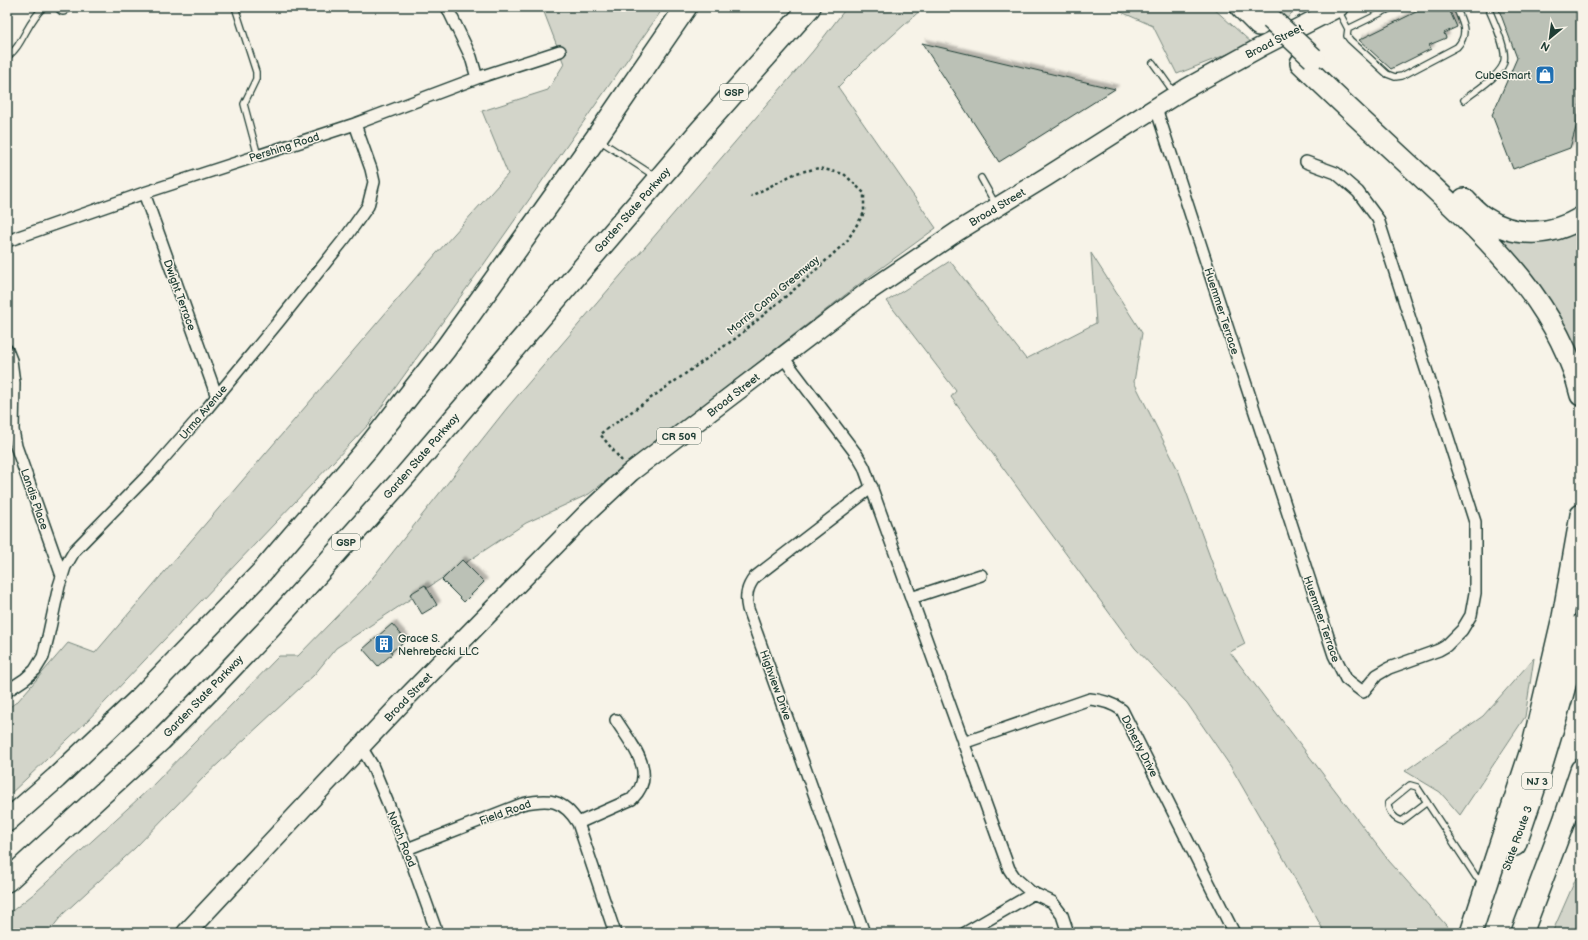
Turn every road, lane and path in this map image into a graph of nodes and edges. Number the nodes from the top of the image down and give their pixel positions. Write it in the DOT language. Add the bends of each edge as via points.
graph roads {
  1 [pos="44,7"];
  2 [pos="235,7"];
  3 [pos="447,7"];
  4 [pos="686,7"];
  5 [pos="810,7"];
  6 [pos="1241,7"];
  7 [pos="1393,7"];
  8 [pos="1456,7"];
  9 [pos="1488,7"];
  10 [pos="1338,8"];
  11 [pos="1263,17"];
  12 [pos="1348,29"];
  13 [pos="560,51"];
  14 [pos="7,57"];
  15 [pos="1307,60"];
  16 [pos="1153,63"];
  17 [pos="477,78"];
  18 [pos="1175,95"];
  19 [pos="1464,100"];
  20 [pos="1156,108"];
  21 [pos="355,124"];
  22 [pos="596,138"];
  23 [pos="258,156"];
  24 [pos="1306,162"];
  25 [pos="981,178"];
  26 [pos="660,179"];
  27 [pos="144,193"];
  28 [pos="751,196"];
  29 [pos="997,207"];
  30 [pos="1581,218"];
  31 [pos="7,241"];
  32 [pos="7,350"];
  33 [pos="782,356"];
  34 [pos="1581,394"];
  35 [pos="217,397"];
  36 [pos="631,472"];
  37 [pos="872,487"];
  38 [pos="1581,515"];
  39 [pos="981,575"];
  40 [pos="62,576"];
  41 [pos="911,598"];
  42 [pos="1581,625"];
  43 [pos="7,691"];
  44 [pos="616,720"];
  45 [pos="963,743"];
  46 [pos="361,747"];
  47 [pos="1581,770"];
  48 [pos="1427,802"];
  49 [pos="7,821"];
  50 [pos="578,823"];
  51 [pos="407,849"];
  52 [pos="7,881"];
  53 [pos="1488,883"];
  54 [pos="1034,893"];
  55 [pos="186,933"];
  56 [pos="438,933"];
  57 [pos="615,933"];
  58 [pos="864,933"];
  59 [pos="965,933"];
  60 [pos="1068,933"];
  61 [pos="1234,933"];
  62 [pos="1471,933"];
  63 [pos="1481,933"];
  64 [pos="1522,933"];
  1 -- 14 [label="lane" via="34,17 16,50"];
  2 -- 23 [label="lane" via="256,72 256,79 244,104"];
  3 -- 17 [label="street" via="471,57"];
  4 -- 22 [label="highway"];
  5 -- 26 [label="highway, Garden State Parkway / GSP"];
  6 -- 11 [label="highway"];
  7 -- 12 [label="lane"];
  8 -- 12 [label="lane" via="1465,34 1463,41 1457,47 1402,76 1387,74 1350,40 1347,36"];
  9 -- 19 [label="lane" via="1504,48 1504,61 1495,76"];
  10 -- 12 [label="lane"];
  10 -- 18 [label="main road, Broad Street / CR 509"];
  11 -- 15 [label="highway"];
  13 -- 17 [label="street, Pershing Road"];
  15 -- 30 [label="highway" via="1485,218 1527,233 1560,229"];
  15 -- 34 [label="highway" via="1527,284 1551,322 1570,362"];
  16 -- 18 [label="lane"];
  17 -- 21 [label="street, Pershing Road"];
  18 -- 20 [label="main road, Broad Street / CR 509"];
  20 -- 24 [label="street, Huemmer Terrace" via="1334,655 1346,679 1363,692 1377,675 1389,668 1446,646 1467,623 1475,593 1475,522 1378,219 1358,192 1336,173"];
  20 -- 29 [label="main road, Broad Street / CR 509"];
  21 -- 23 [label="street, Pershing Road"];
  21 -- 35 [label="street, Urma Avenue" via="374,182 368,206"];
  22 -- 26 [label="lane"];
  22 -- 49 [label="highway" via="446,348 322,503 260,573 138,700"];
  23 -- 27 [label="street, Pershing Road"];
  25 -- 29 [label="lane"];
  26 -- 52 [label="highway, Garden State Parkway / GSP" via="405,476 266,631 161,740"];
  27 -- 31 [label="street, Pershing Road"];
  27 -- 35 [label="street, Dwight Terrace"];
  28 -- 36 [label="path, Morris Canal Greenway" via="796,173 819,168 844,174 864,193 864,213 847,241 803,282 736,338 600,434"];
  29 -- 33 [label="main road, Broad Street / CR 509" via="866,292"];
  32 -- 40 [label="street, Landis Place" via="14,383 13,430 16,446"];
  33 -- 36 [label="main road, Broad Street / CR 509"];
  33 -- 37 [label="street" via="858,455"];
  35 -- 40 [label="street, Urma Avenue" via="154,469 75,550"];
  36 -- 46 [label="main road, Broad Street / CR 509" via="515,586"];
  37 -- 41 [label="street"];
  37 -- 58 [label="street, Highview Drive" via="755,577 746,594 748,609"];
  38 -- 53 [label="highway" via="1563,617 1542,710"];
  39 -- 41 [label="street"];
  40 -- 43 [label="street, Urma Avenue" via="43,657 35,670"];
  41 -- 45 [label="street"];
  42 -- 63 [label="highway, State Route 3 / NJ 3" via="1536,785"];
  44 -- 50 [label="street" via="642,763 641,787 632,799"];
  45 -- 54 [label="street" via="1009,869 1015,878"];
  45 -- 61 [label="street, Doherty Drive" via="1090,699 1102,700 1122,710"];
  46 -- 51 [label="street, Notch Road" via="372,765"];
  46 -- 55 [label="main road, Broad Street / CR 509"];
  47 -- 64 [label="highway"];
  48 -- 48 [label="lane" via="1402,821 1388,810 1388,803 1410,785 1417,787"];
  48 -- 53 [label="lane" via="1476,877"];
  50 -- 51 [label="street, Field Road" via="571,811 562,805 549,801 535,801"];
  50 -- 57 [label="street, Field Road"];
  51 -- 56 [label="street, Notch Road"];
  53 -- 62 [label="highway"];
  54 -- 59 [label="street"];
  54 -- 60 [label="street" via="1052,902 1062,916"];
}
